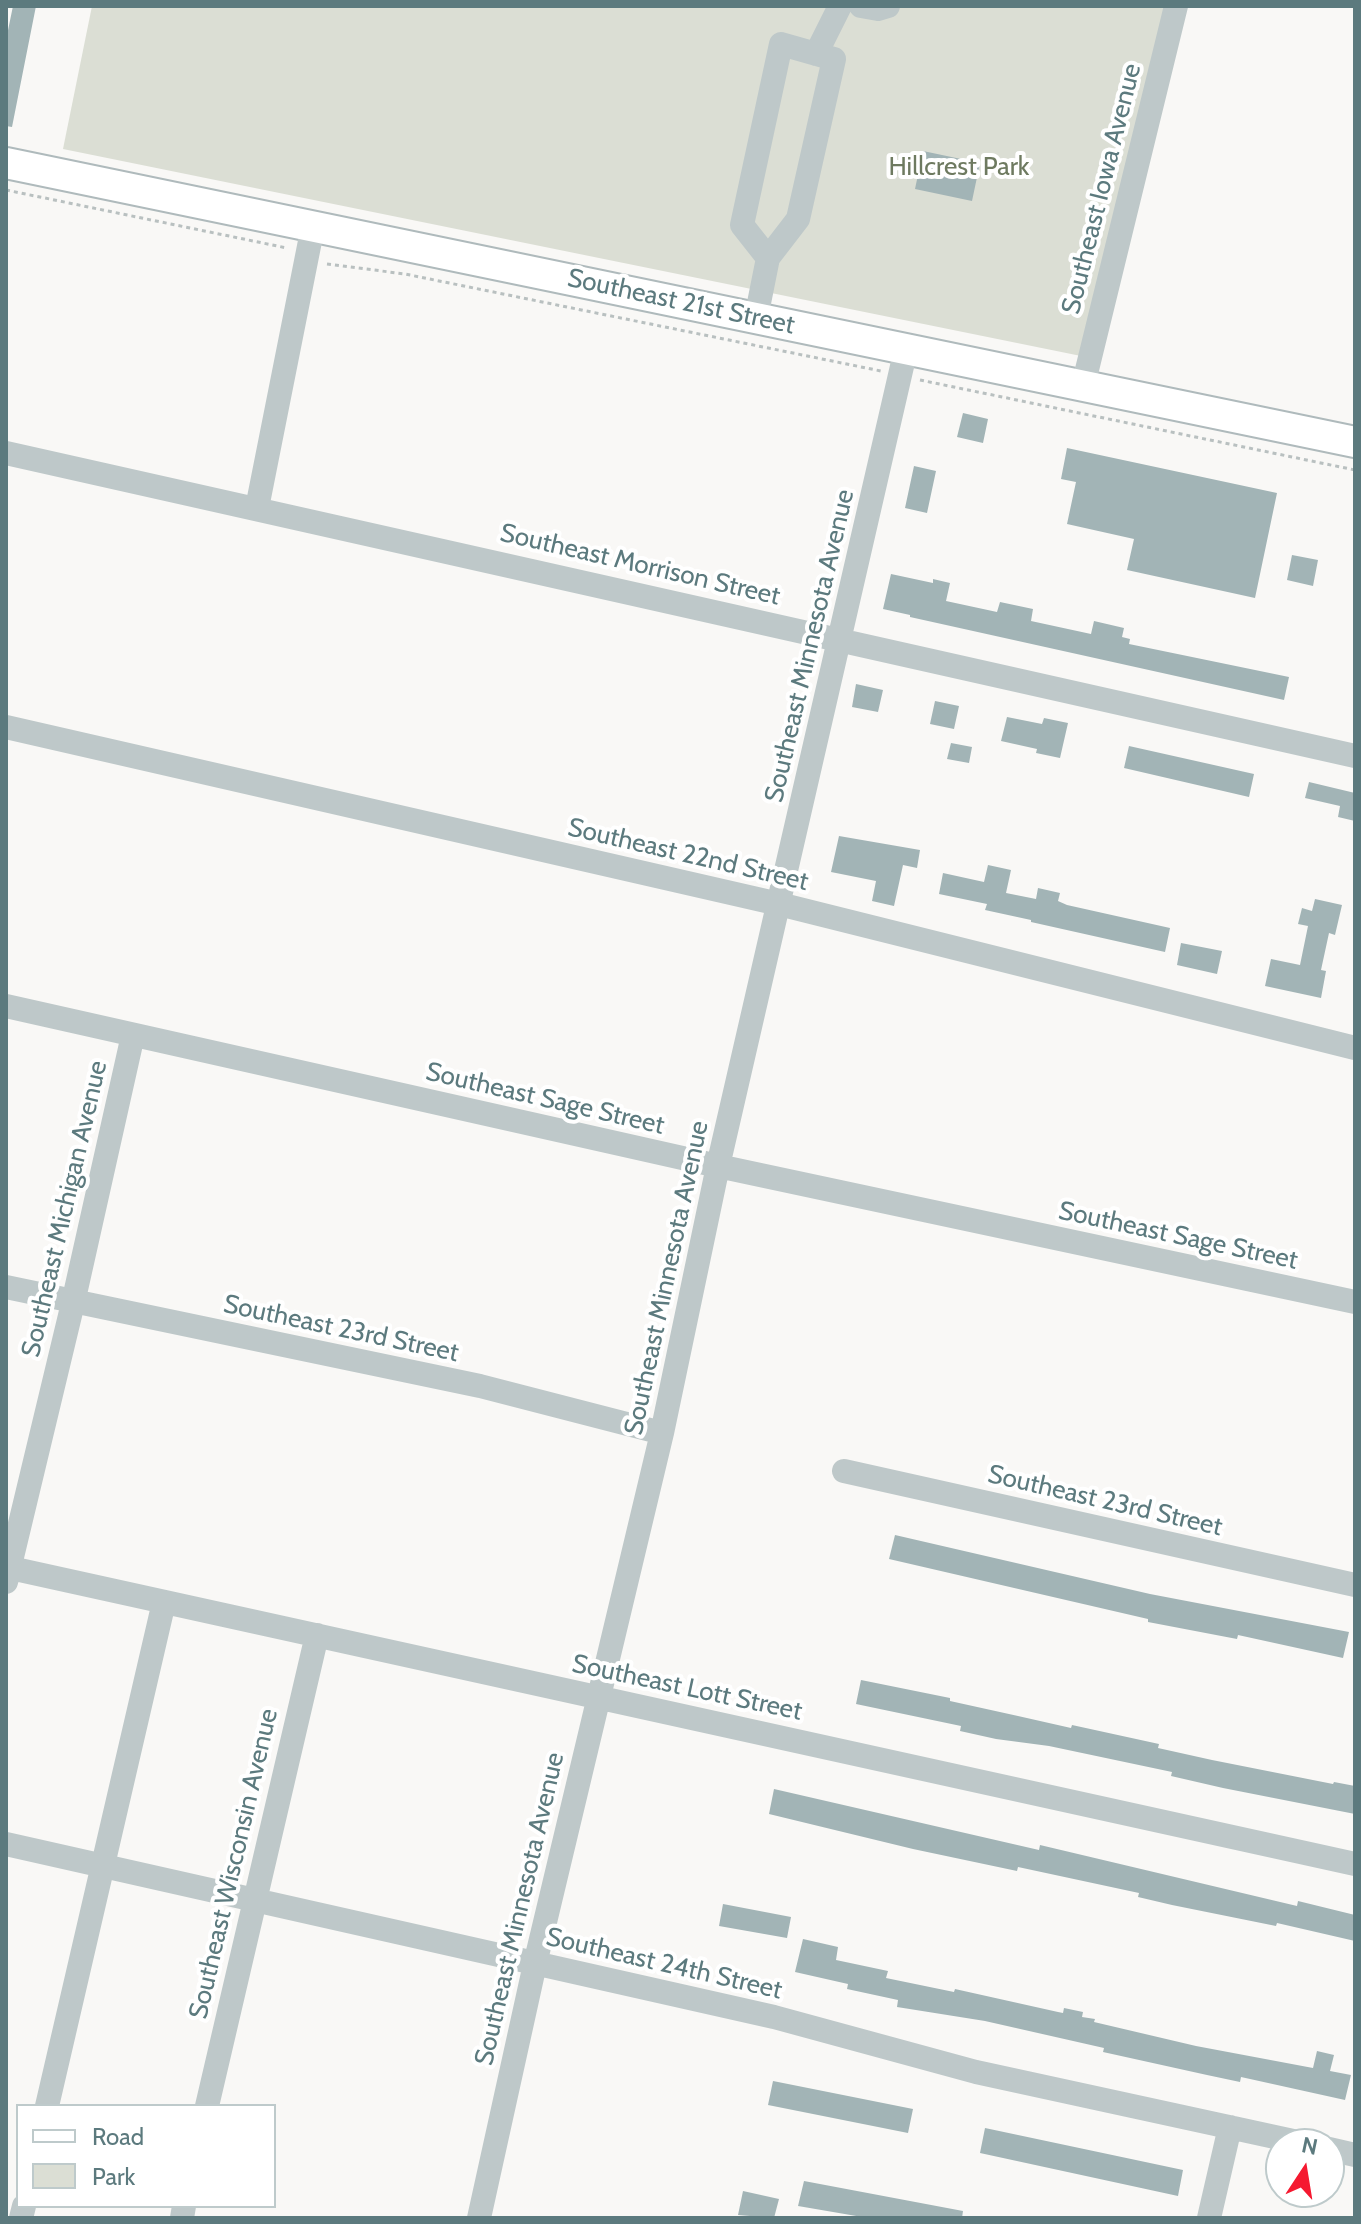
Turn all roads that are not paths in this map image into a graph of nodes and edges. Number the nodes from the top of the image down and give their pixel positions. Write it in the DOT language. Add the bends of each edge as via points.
graph roads {
  1 [pos="840,6"];
  2 [pos="861,6"];
  3 [pos="888,6"];
  4 [pos="1176,6"];
  5 [pos="816,54"];
  6 [pos="6,163"];
  7 [pos="313,226"];
  8 [pos="768,258"];
  9 [pos="756,318"];
  10 [pos="903,362"];
  11 [pos="1083,386"];
  12 [pos="1355,442"];
  13 [pos="6,453"];
  14 [pos="257,508"];
  15 [pos="841,639"];
  16 [pos="6,727"];
  17 [pos="1355,756"];
  18 [pos="779,904"];
  19 [pos="6,1006"];
  20 [pos="133,1035"];
  21 [pos="1355,1048"];
  22 [pos="718,1166"];
  23 [pos="6,1287"];
  24 [pos="1355,1302"];
  25 [pos="73,1303"];
  26 [pos="662,1433"];
  27 [pos="844,1471"];
  28 [pos="7,1572"];
  29 [pos="1355,1585"];
  30 [pos="164,1602"];
  31 [pos="317,1635"];
  32 [pos="598,1698"];
  33 [pos="6,1844"];
  34 [pos="1355,1864"];
  35 [pos="102,1866"];
  36 [pos="254,1900"];
  37 [pos="535,1964"];
  38 [pos="47,2104"];
  39 [pos="207,2104"];
  40 [pos="1230,2127"];
  41 [pos="1265,2135"];
  42 [pos="479,2218"];
  43 [pos="1209,2218"];
  1 -- 5 [label="street"];
  2 -- 3 [label="street"];
  4 -- 11 [label="street, Southeast Iowa Avenue"];
  5 -- 8 [label="street" via="834,59 798,219"];
  5 -- 8 [label="street" via="781,44 742,225"];
  6 -- 7 [label="main road, Southeast 21st Street"];
  7 -- 9 [label="main road, Southeast 21st Street"];
  7 -- 14 [label="street"];
  8 -- 9 [label="street"];
  9 -- 10 [label="main road, Southeast 21st Street"];
  10 -- 11 [label="main road, Southeast 21st Street"];
  10 -- 15 [label="street, Southeast Minnesota Avenue"];
  11 -- 12 [label="main road, Southeast 21st Street"];
  13 -- 14 [label="street, Southeast Morrison Street"];
  14 -- 15 [label="street, Southeast Morrison Street"];
  15 -- 17 [label="street, Southeast Morrison Street"];
  15 -- 18 [label="street, Southeast Minnesota Avenue"];
  16 -- 18 [label="street, Southeast 22nd Street"];
  18 -- 21 [label="street, Southeast 22nd Street"];
  18 -- 22 [label="street, Southeast Minnesota Avenue"];
  19 -- 20 [label="street, Southeast Sage Street"];
  20 -- 22 [label="street, Southeast Sage Street"];
  20 -- 25 [label="street, Southeast Michigan Avenue"];
  22 -- 24 [label="street, Southeast Sage Street"];
  22 -- 26 [label="street, Southeast Minnesota Avenue"];
  23 -- 25 [label="street, Southeast 23rd Street"];
  25 -- 26 [label="street, Southeast 23rd Street" via="480,1386"];
  25 -- 28 [label="street, Southeast Michigan Avenue"];
  26 -- 32 [label="street, Southeast Minnesota Avenue"];
  27 -- 29 [label="street, Southeast 23rd Street"];
  28 -- 30 [label="street, Southeast Lott Street"];
  30 -- 31 [label="street, Southeast Lott Street"];
  30 -- 35 [label="street"];
  31 -- 32 [label="street, Southeast Lott Street"];
  31 -- 36 [label="street, Southeast Wisconsin Avenue"];
  32 -- 34 [label="street, Southeast Lott Street"];
  32 -- 37 [label="street, Southeast Minnesota Avenue"];
  33 -- 35 [label="street, Southeast 24th Street"];
  35 -- 36 [label="street, Southeast 24th Street"];
  35 -- 38 [label="street"];
  36 -- 37 [label="street, Southeast 24th Street"];
  36 -- 39 [label="street, Southeast Wisconsin Avenue"];
  37 -- 40 [label="street, Southeast 24th Street" via="774,2017 976,2072"];
  37 -- 42 [label="street, Southeast Minnesota Avenue"];
  40 -- 41 [label="street, Southeast 24th Street"];
  40 -- 43 [label="street"];
}
